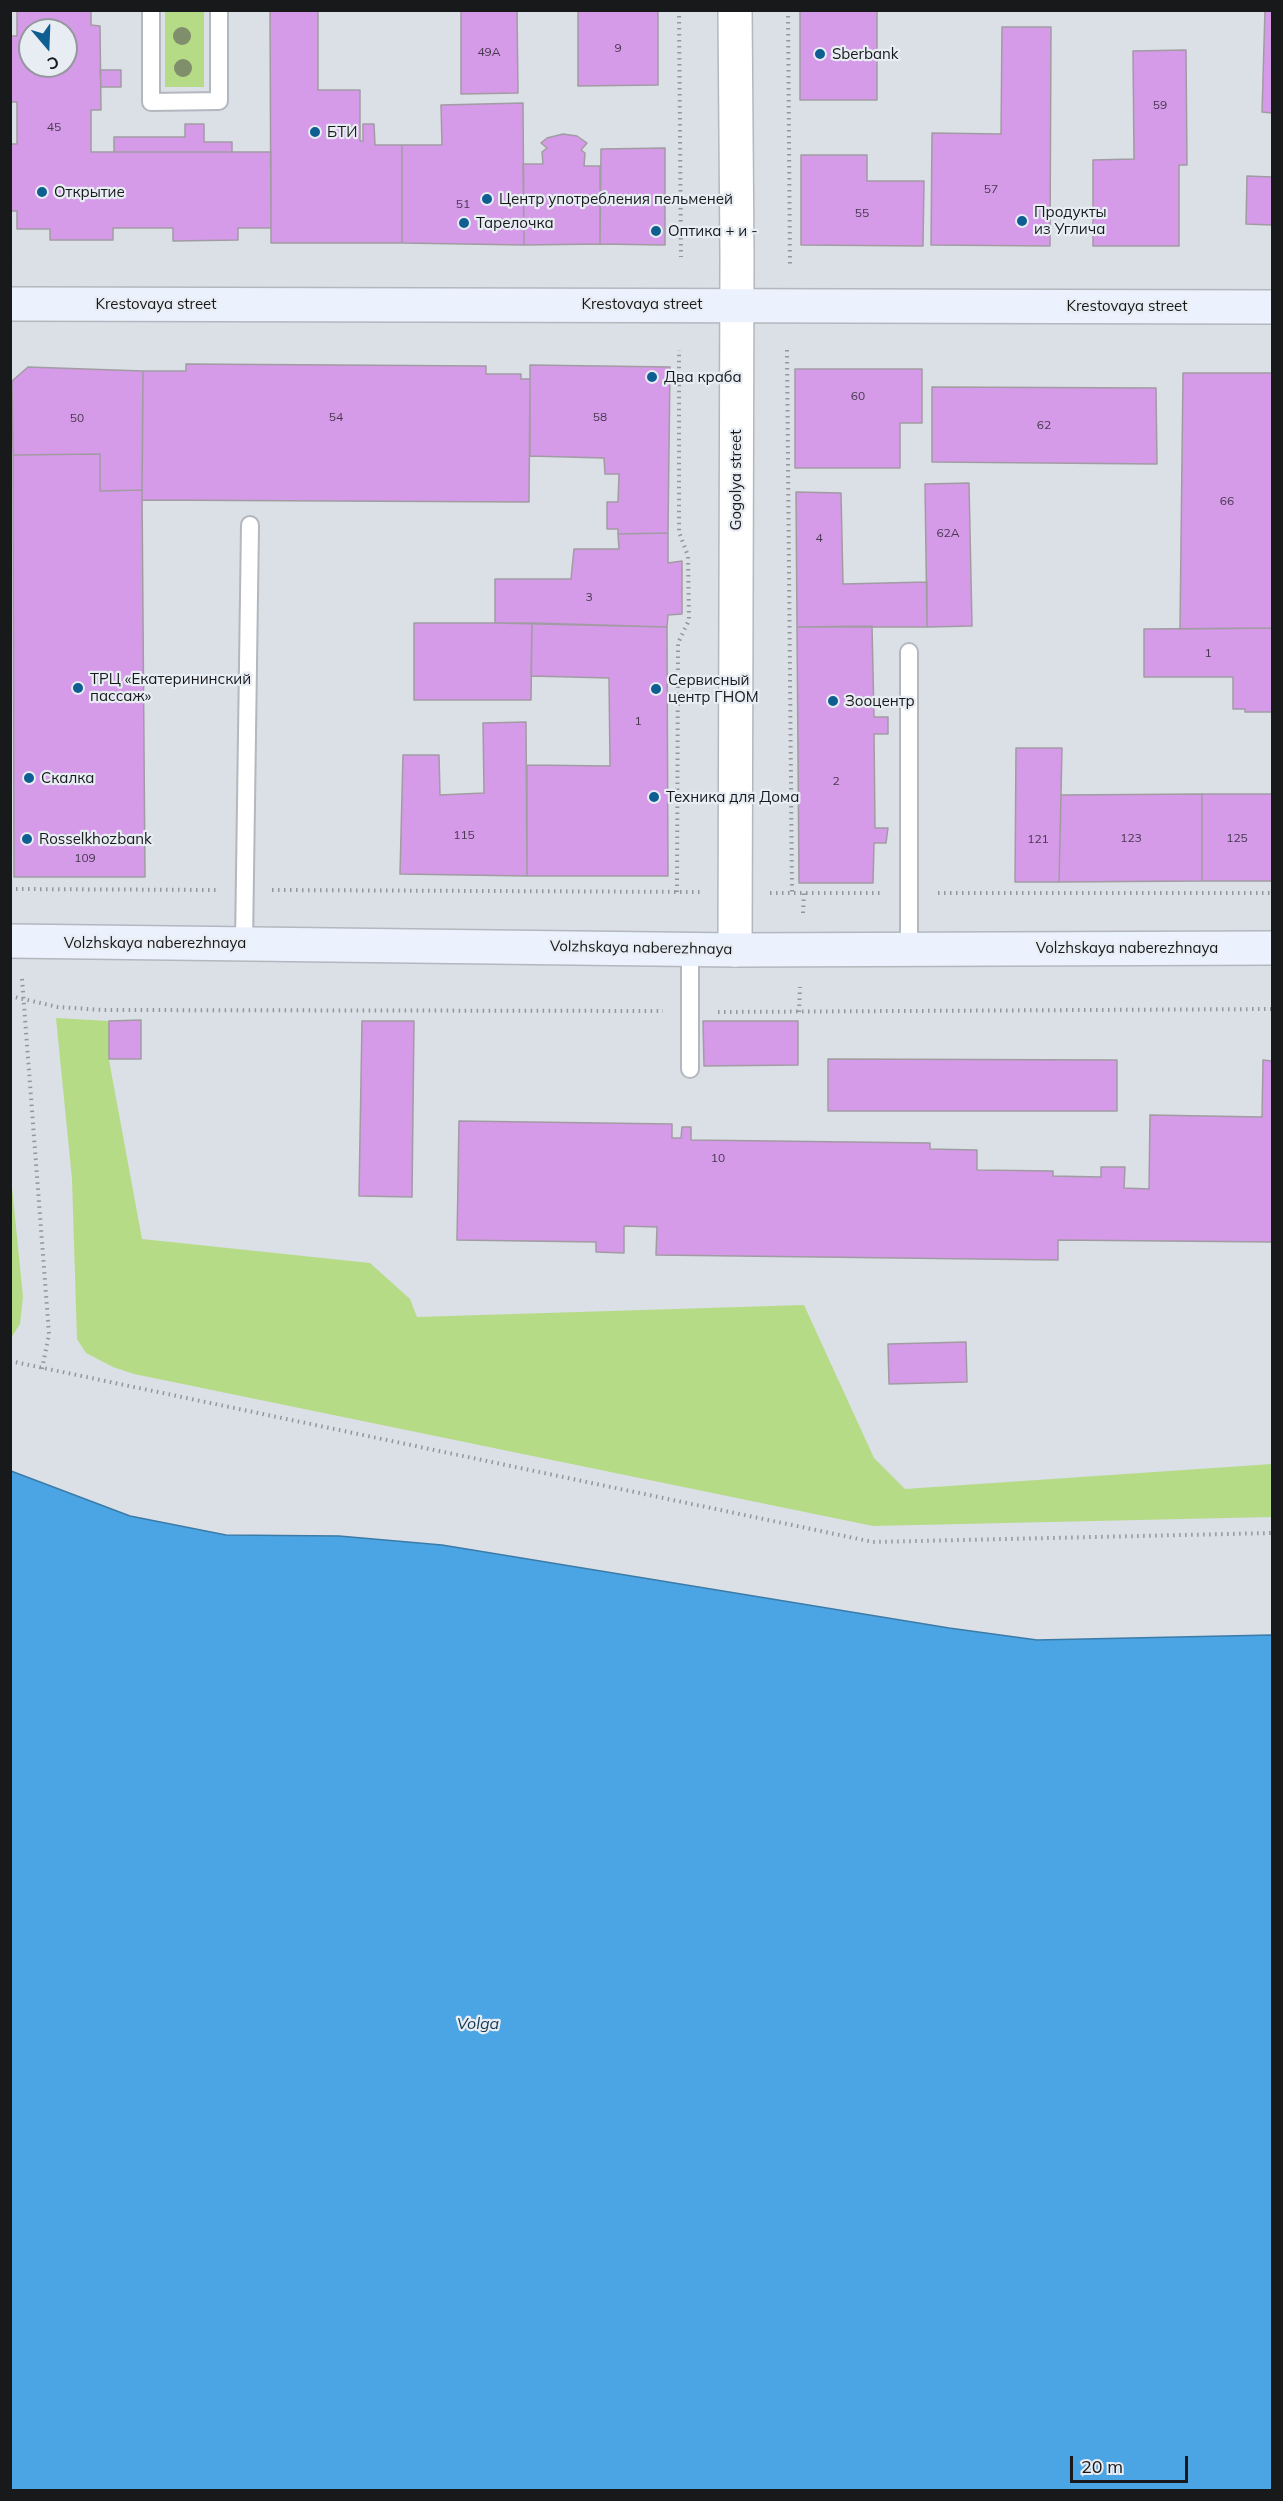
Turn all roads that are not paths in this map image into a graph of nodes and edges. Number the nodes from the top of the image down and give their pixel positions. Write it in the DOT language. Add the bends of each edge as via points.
graph roads {
  1 [pos="151,10"];
  2 [pos="219,10"];
  3 [pos="735,10"];
  4 [pos="10,304"];
  5 [pos="737,304"];
  6 [pos="1272,307"];
  7 [pos="250,525"];
  8 [pos="909,652"];
  9 [pos="14,942"];
  10 [pos="244,943"];
  11 [pos="690,948"];
  12 [pos="1272,948"];
  13 [pos="909,949"];
  14 [pos="735,950"];
  15 [pos="690,1069"];
  1 -- 2 [label="lane" via="151,102 219,101"];
  3 -- 5 [label="street, Gogolya street"];
  4 -- 5 [label="street, Krestovaya street"];
  5 -- 6 [label="street, Krestovaya street"];
  5 -- 14 [label="street, Gogolya street"];
  7 -- 10 [label="lane"];
  8 -- 13 [label="lane"];
  9 -- 10 [label="street, Volzhskaya naberezhnaya"];
  10 -- 11 [label="street, Volzhskaya naberezhnaya"];
  11 -- 14 [label="street, Volzhskaya naberezhnaya"];
  11 -- 15 [label="lane"];
  12 -- 13 [label="street, Volzhskaya naberezhnaya"];
  13 -- 14 [label="street, Volzhskaya naberezhnaya"];
}
